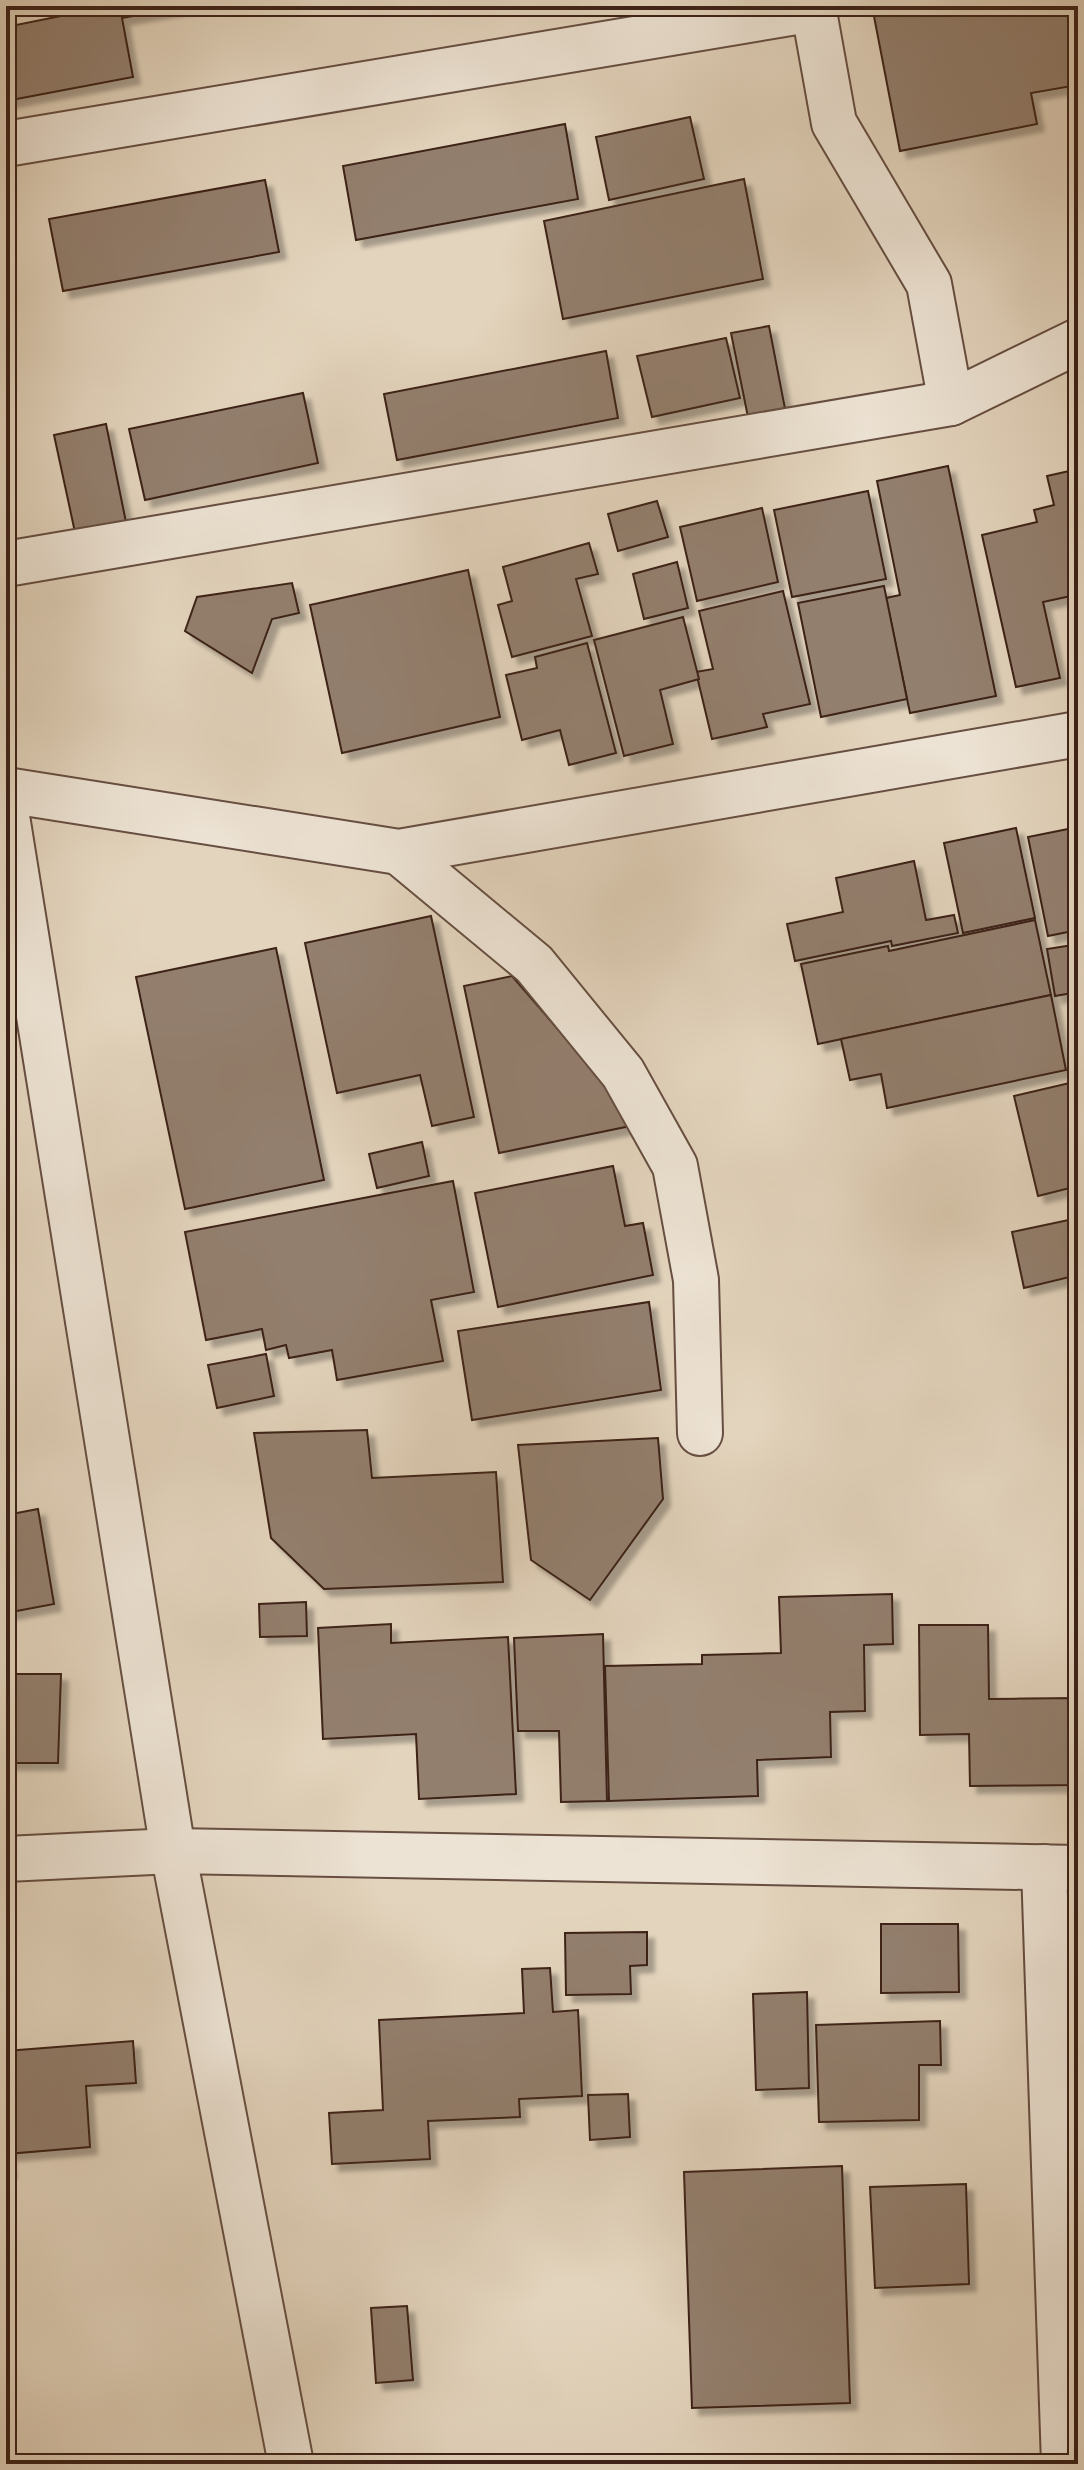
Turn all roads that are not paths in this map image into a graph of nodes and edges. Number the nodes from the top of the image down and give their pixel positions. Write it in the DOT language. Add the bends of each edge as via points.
graph roads {
  1 [pos="814,7"];
  2 [pos="6,144"];
  3 [pos="1078,341"];
  4 [pos="951,403"];
  5 [pos="6,564"];
  6 [pos="1078,734"];
  7 [pos="6,790"];
  8 [pos="6,810"];
  9 [pos="399,852"];
  10 [pos="700,1433"];
  11 [pos="173,1851"];
  12 [pos="6,1859"];
  13 [pos="1061,1867"];
  14 [pos="291,2464"];
  15 [pos="1064,2464"];
  1 -- 2 [label="street"];
  1 -- 4 [label="street" via="834,123 929,284"];
  3 -- 4 [label="street"];
  4 -- 5 [label="street"];
  6 -- 9 [label="street"];
  7 -- 9 [label="street"];
  8 -- 11 [label="street"];
  9 -- 10 [label="street" via="534,964 623,1073 675,1166 696,1280"];
  11 -- 12 [label="street"];
  11 -- 13 [label="street"];
  11 -- 14 [label="street"];
  13 -- 15 [label="street"];
}
